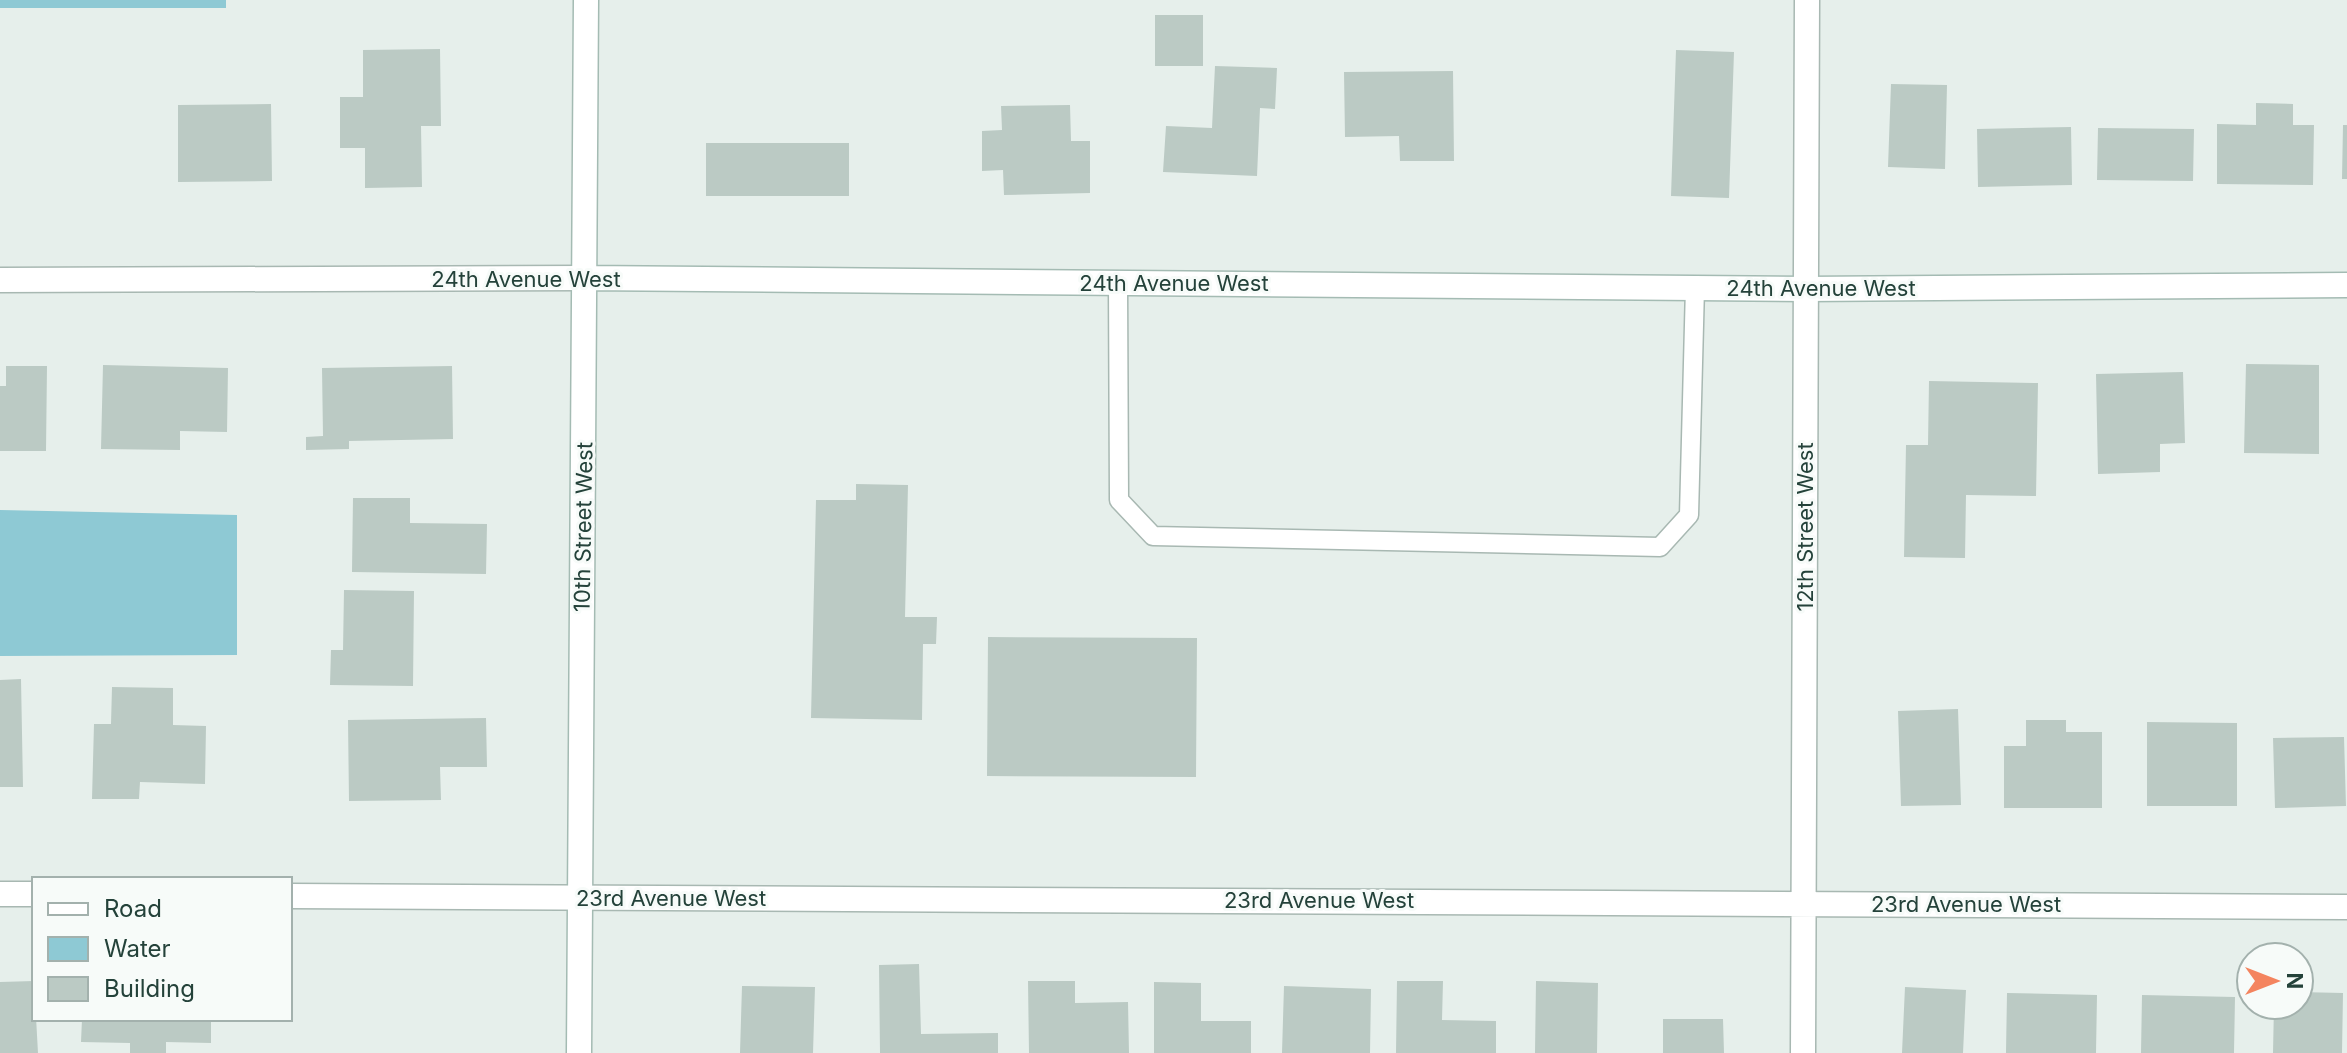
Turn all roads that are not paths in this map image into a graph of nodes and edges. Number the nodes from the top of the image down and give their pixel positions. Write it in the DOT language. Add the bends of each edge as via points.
graph roads {
  1 [pos="586,0"];
  2 [pos="1807,0"];
  3 [pos="585,278"];
  4 [pos="0,280"];
  5 [pos="1118,283"];
  6 [pos="2347,285"];
  7 [pos="1695,287"];
  8 [pos="1806,289"];
  9 [pos="0,894"];
  10 [pos="32,894"];
  11 [pos="292,896"];
  12 [pos="580,898"];
  13 [pos="1803,902"];
  14 [pos="2347,907"];
  15 [pos="579,1053"];
  16 [pos="1803,1053"];
  1 -- 3 [label="street, 10th Street West"];
  2 -- 8 [label="street, 12th Street West"];
  3 -- 4 [label="street, 24th Avenue West"];
  3 -- 5 [label="street, 24th Avenue West"];
  3 -- 12 [label="street, 10th Street West"];
  5 -- 7 [label="street, 24th Avenue West"];
  5 -- 7 [label="lane" via="1119,500 1153,536 1660,547 1689,515"];
  6 -- 8 [label="street, 24th Avenue West"];
  7 -- 8 [label="street, 24th Avenue West"];
  8 -- 13 [label="street, 12th Street West"];
  9 -- 10 [label="street"];
  11 -- 12 [label="street, 23rd Avenue West"];
  12 -- 13 [label="street, 23rd Avenue West"];
  12 -- 15 [label="street, 10th Street West"];
  13 -- 14 [label="street, 23rd Avenue West"];
  13 -- 16 [label="street, 12th Street West"];
}
